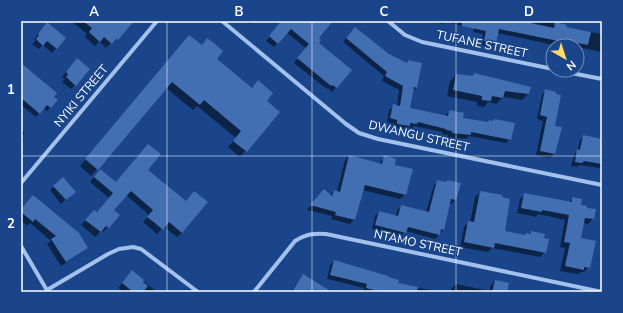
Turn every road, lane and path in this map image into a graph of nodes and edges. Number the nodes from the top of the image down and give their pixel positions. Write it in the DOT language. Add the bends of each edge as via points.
graph roads {
  1 [pos="157,21"];
  2 [pos="222,21"];
  3 [pos="388,21"];
  4 [pos="545,68"];
  5 [pos="585,76"];
  6 [pos="602,79"];
  7 [pos="21,183"];
  8 [pos="602,185"];
  9 [pos="21,246"];
  10 [pos="48,291"];
  11 [pos="198,292"];
  12 [pos="254,292"];
  13 [pos="602,292"];
  1 -- 7 [label="street, NYIKI STREET"];
  2 -- 8 [label="street, DWANGU STREET" via="359,133"];
  3 -- 4 [label="street, TUFANE STREET" via="405,34 422,42"];
  5 -- 6 [label="street, TUFANE STREET"];
  9 -- 10 [label="street"];
  10 -- 11 [label="street" via="108,254 133,247 141,249"];
  12 -- 13 [label="street, NTAMO STREET" via="295,241 304,235 315,233"];
}
